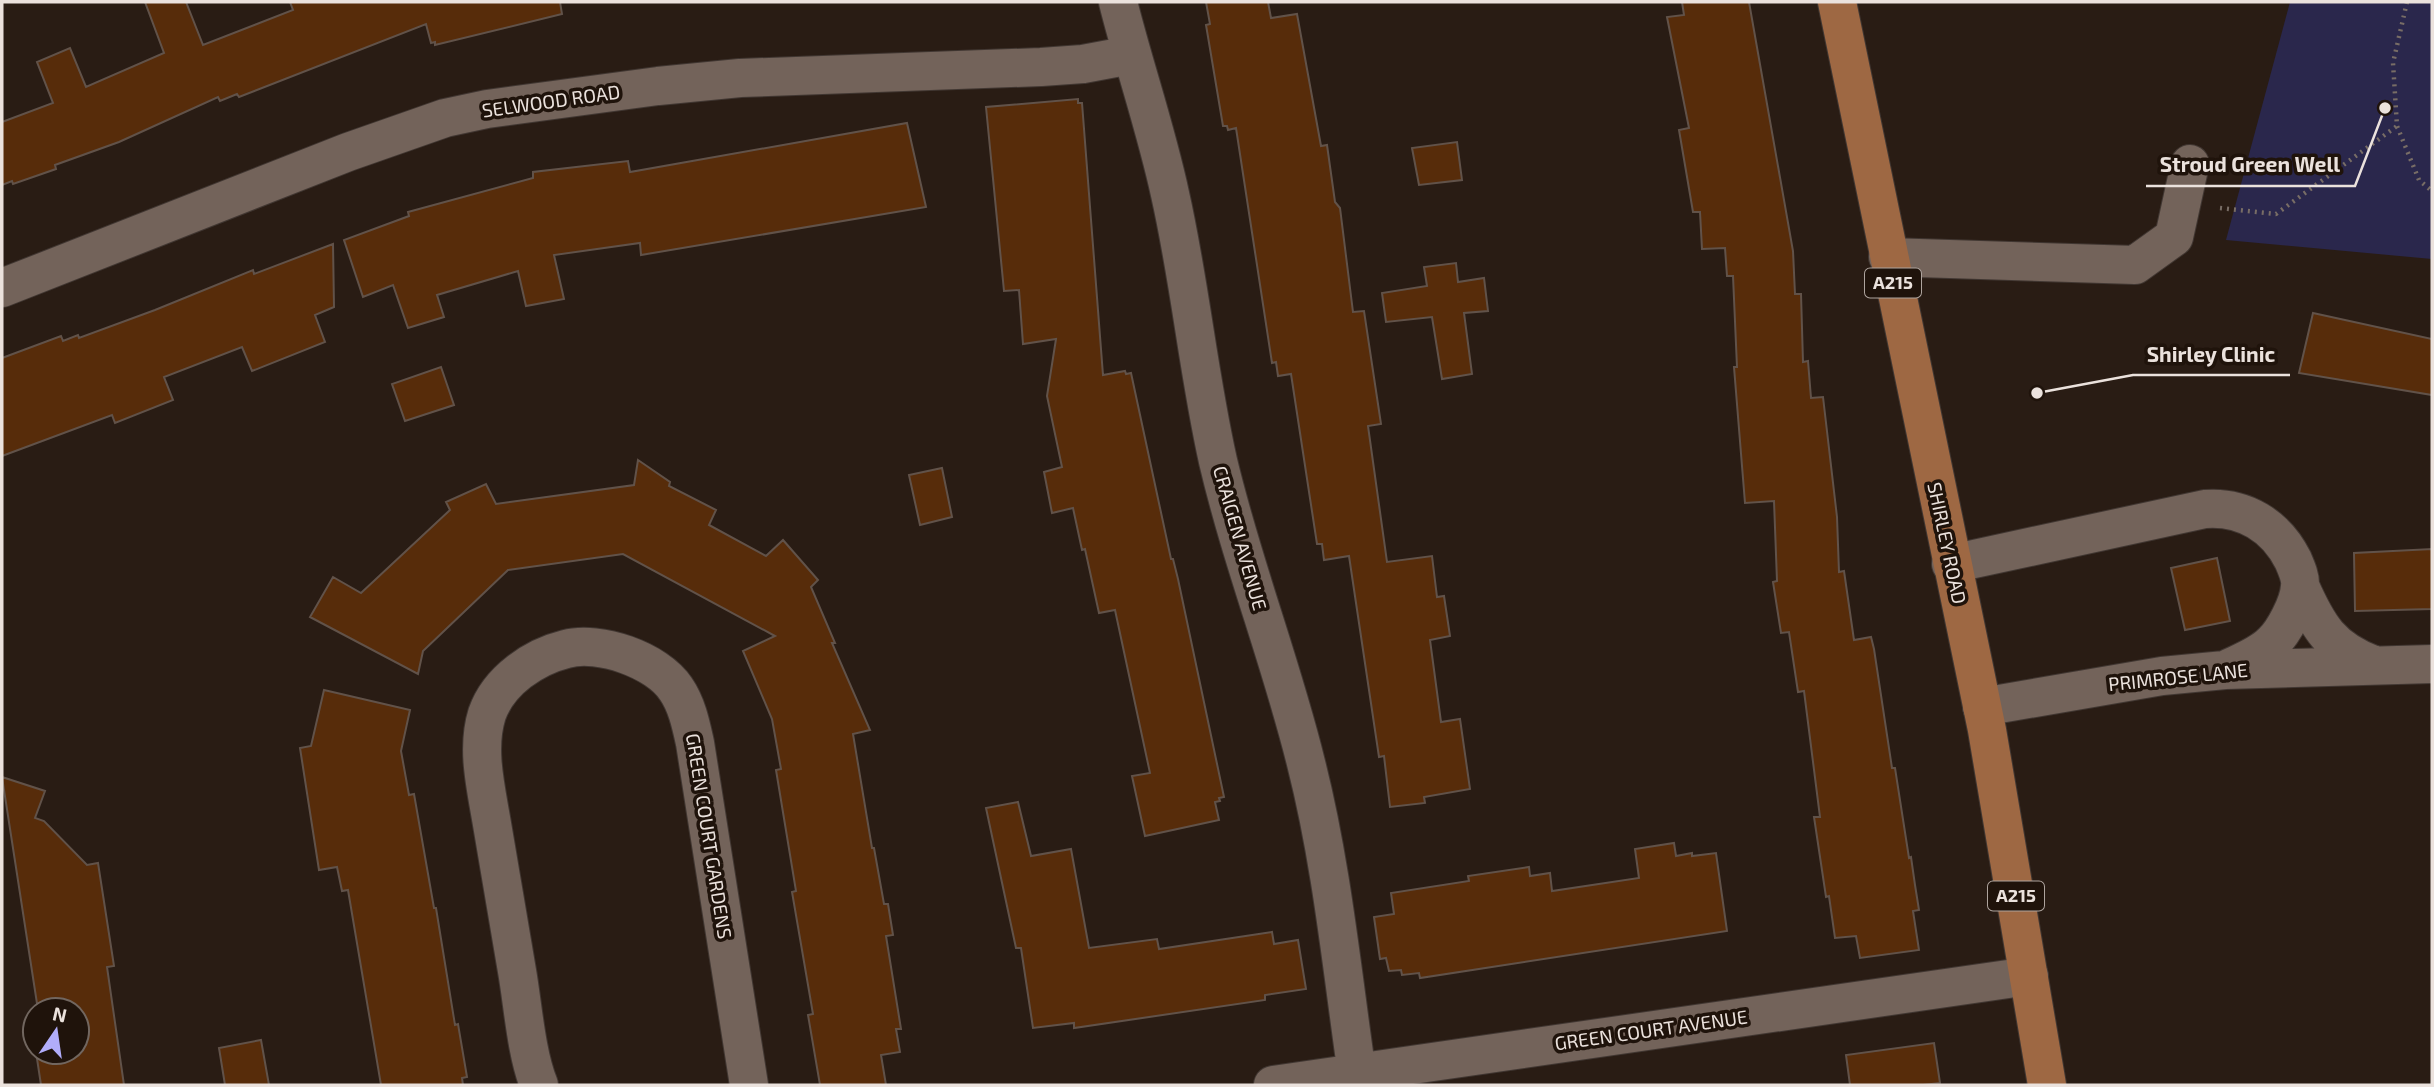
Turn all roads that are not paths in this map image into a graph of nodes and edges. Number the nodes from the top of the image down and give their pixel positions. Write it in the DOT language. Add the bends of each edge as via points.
graph roads {
  1 [pos="1118,2"];
  2 [pos="1837,2"];
  3 [pos="1131,55"];
  4 [pos="2190,164"];
  5 [pos="1888,257"];
  6 [pos="2,288"];
  7 [pos="1951,564"];
  8 [pos="2300,586"];
  9 [pos="2432,664"];
  10 [pos="2376,665"];
  11 [pos="2225,670"];
  12 [pos="1982,706"];
  13 [pos="2029,975"];
  14 [pos="1357,1074"];
  15 [pos="539,1085"];
  16 [pos="749,1085"];
  17 [pos="1273,1085"];
  18 [pos="2047,1085"];
  1 -- 3 [label="street, CRAIGEN AVENUE"];
  2 -- 5 [label="main road, SHIRLEY ROAD / A215"];
  3 -- 6 [label="street, SELWOOD ROAD" via="1041,67 698,81 487,109 445,118 348,152"];
  3 -- 14 [label="street, CRAIGEN AVENUE" via="1170,190 1228,501 1310,777"];
  4 -- 5 [label="street" via="2174,237 2135,265"];
  5 -- 7 [label="main road, SHIRLEY ROAD / A215"];
  7 -- 8 [label="street, PRIMROSE LANE" via="2220,508 2251,516 2266,526 2289,552"];
  7 -- 12 [label="main road, SHIRLEY ROAD / A215"];
  8 -- 10 [label="street, PRIMROSE LANE" via="2326,635 2339,648"];
  8 -- 11 [label="street" via="2289,618 2273,642 2260,654"];
  9 -- 10 [label="street, PRIMROSE LANE"];
  10 -- 11 [label="street, PRIMROSE LANE"];
  11 -- 12 [label="street, PRIMROSE LANE" via="2126,681"];
  12 -- 13 [label="main road, SHIRLEY ROAD / A215"];
  13 -- 14 [label="street, GREEN COURT AVENUE"];
  13 -- 18 [label="main road, SHIRLEY ROAD / A215"];
  14 -- 17 [label="street, GREEN COURT AVENUE"];
  15 -- 16 [label="street, GREEN COURT GARDENS" via="484,776 482,735 488,712 514,676 534,661 569,648 619,652 642,661 676,688 686,709"];
}
